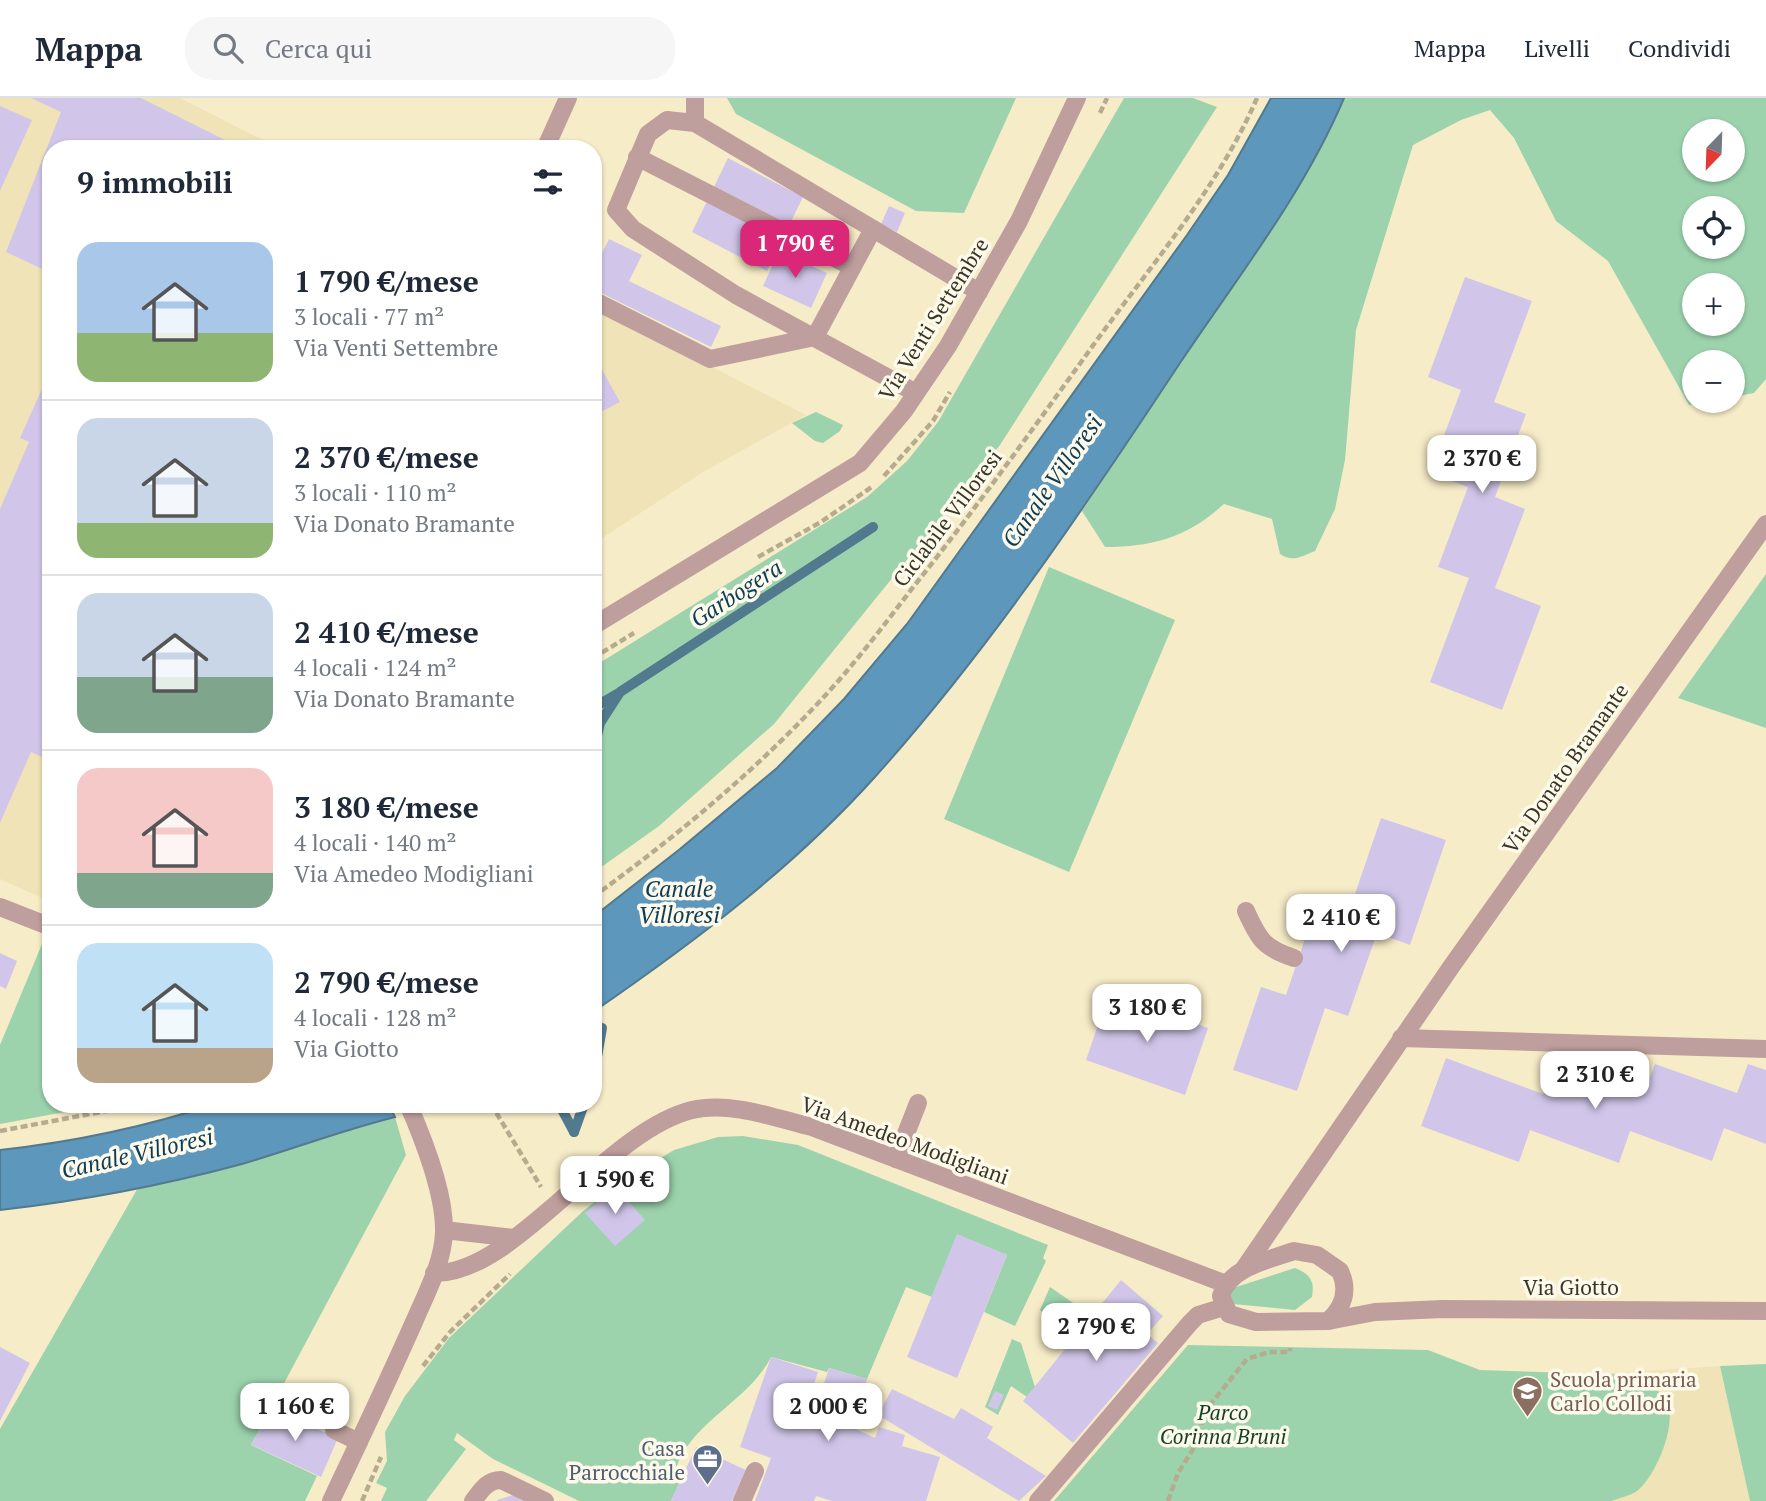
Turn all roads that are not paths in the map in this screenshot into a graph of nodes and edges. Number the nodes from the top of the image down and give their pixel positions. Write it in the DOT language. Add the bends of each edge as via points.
graph roads {
  1 [pos="568,98"];
  2 [pos="695,98"];
  3 [pos="1077,98"];
  4 [pos="695,123"];
  5 [pos="549,140"];
  6 [pos="638,157"];
  7 [pos="873,229"];
  8 [pos="852,267"];
  9 [pos="979,292"];
  10 [pos="602,305"];
  11 [pos="815,337"];
  12 [pos="916,393"];
  13 [pos="1766,524"];
  14 [pos="602,621"];
  15 [pos="0,907"];
  16 [pos="1246,911"];
  17 [pos="42,923"];
  18 [pos="1294,958"];
  19 [pos="1401,1038"];
  20 [pos="1766,1049"];
  21 [pos="918,1103"];
  22 [pos="411,1113"];
  23 [pos="896,1158"];
  24 [pos="1280,1211"];
  25 [pos="444,1230"];
  26 [pos="513,1238"];
  27 [pos="1294,1251"];
  28 [pos="1242,1270"];
  29 [pos="435,1273"];
  30 [pos="1226,1284"];
  31 [pos="1345,1290"];
  32 [pos="1224,1307"];
  33 [pos="1766,1311"];
  34 [pos="1375,1312"];
  35 [pos="1328,1321"];
  36 [pos="334,1430"];
  37 [pos="359,1442"];
  38 [pos="755,1471"];
  39 [pos="331,1501"];
  40 [pos="473,1501"];
  41 [pos="545,1501"];
  42 [pos="741,1501"];
  43 [pos="1038,1501"];
  1 -- 5 [label="street"];
  2 -- 4 [label="street"];
  3 -- 9 [label="street, Via Venti Settembre" via="1019,221"];
  4 -- 6 [label="street" via="667,120 648,134"];
  4 -- 7 [label="street"];
  6 -- 8 [label="street"];
  6 -- 11 [label="street" via="616,210 633,229 736,295"];
  7 -- 8 [label="street"];
  7 -- 9 [label="street"];
  8 -- 11 [label="street"];
  9 -- 12 [label="street, Via Venti Settembre"];
  10 -- 11 [label="street" via="710,359"];
  11 -- 12 [label="street"];
  12 -- 14 [label="street, Via Venti Settembre" via="860,463"];
  13 -- 19 [label="street, Via Donato Bramante"];
  15 -- 17 [label="street"];
  16 -- 18 [label="street" via="1257,937 1272,950"];
  19 -- 20 [label="street"];
  19 -- 24 [label="street, Via Donato Bramante"];
  21 -- 23 [label="street"];
  22 -- 25 [label="street" via="438,1191"];
  23 -- 26 [label="street, Via Amedeo Modigliani" via="813,1127 748,1111 692,1110 641,1133"];
  23 -- 30 [label="street, Via Amedeo Modigliani"];
  24 -- 27 [label="street" via="1283,1240"];
  24 -- 28 [label="street, Via Donato Bramante"];
  25 -- 26 [label="street"];
  25 -- 29 [label="street"];
  26 -- 29 [label="street, Via Amedeo Modigliani" via="466,1266"];
  27 -- 28 [label="street"];
  27 -- 31 [label="street" via="1317,1255 1334,1265 1343,1276"];
  28 -- 30 [label="street"];
  29 -- 37 [label="street"];
  30 -- 32 [label="street" via="1221,1296"];
  31 -- 34 [label="street"];
  31 -- 35 [label="street"];
  32 -- 35 [label="street, Via Giotto" via="1247,1321"];
  32 -- 43 [label="street" via="1198,1315 1190,1323"];
  33 -- 34 [label="street, Via Giotto"];
  34 -- 35 [label="street, Via Giotto"];
  36 -- 37 [label="street"];
  37 -- 39 [label="street"];
  38 -- 42 [label="street"];
  40 -- 41 [label="street" via="485,1485 501,1480"];
}
